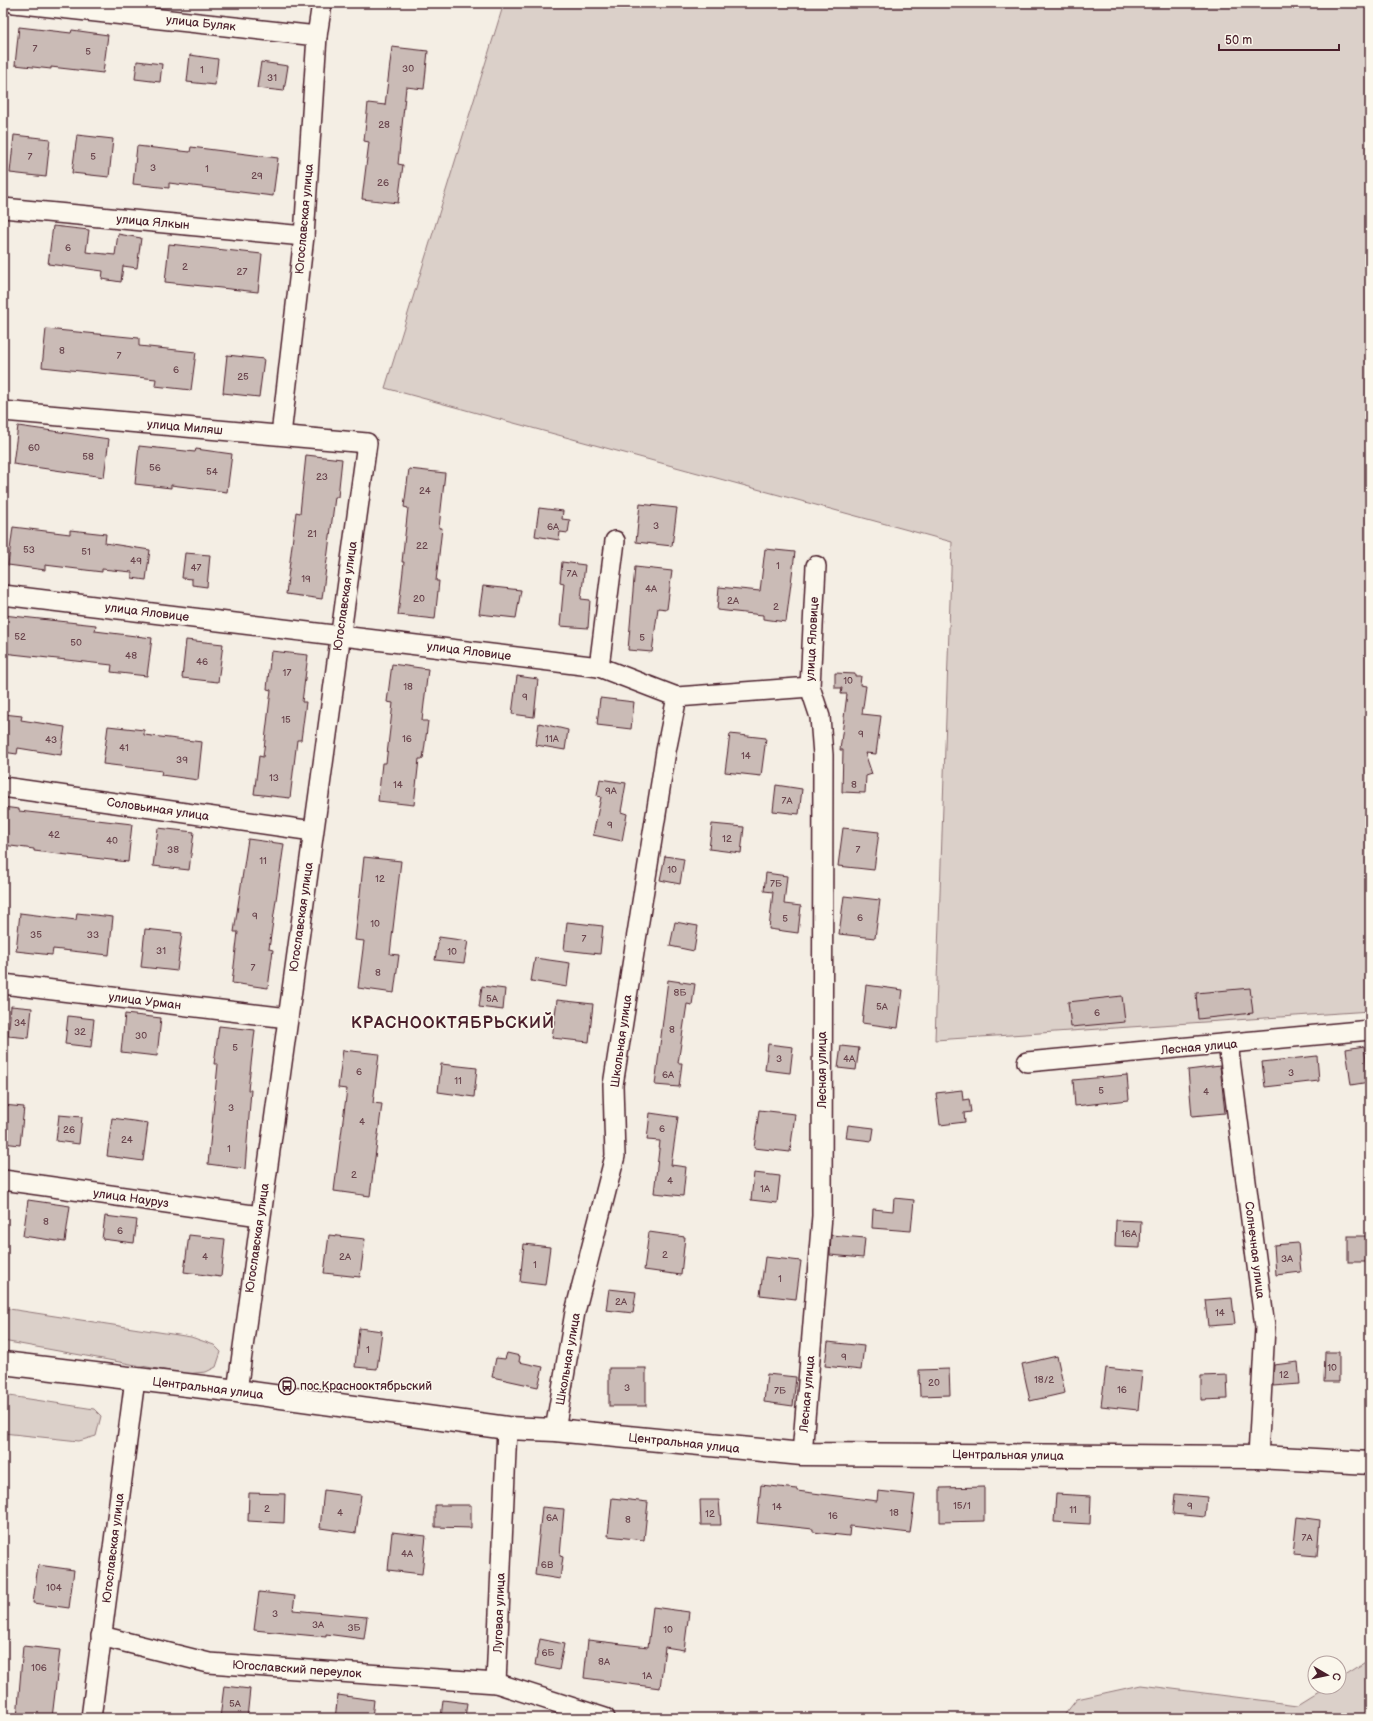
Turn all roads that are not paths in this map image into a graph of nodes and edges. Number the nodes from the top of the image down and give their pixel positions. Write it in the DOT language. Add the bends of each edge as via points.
graph roads {
  1 [pos="14,3"];
  2 [pos="322,3"];
  3 [pos="317,36"];
  4 [pos="3,208"];
  5 [pos="304,236"];
  6 [pos="3,411"];
  7 [pos="281,436"];
  8 [pos="367,443"];
  9 [pos="615,541"];
  10 [pos="816,566"];
  11 [pos="3,595"];
  12 [pos="340,634"];
  13 [pos="599,667"];
  14 [pos="810,687"];
  15 [pos="677,697"];
  16 [pos="3,786"];
  17 [pos="313,830"];
  18 [pos="3,984"];
  19 [pos="288,1018"];
  20 [pos="1370,1030"];
  21 [pos="1228,1044"];
  22 [pos="1028,1062"];
  23 [pos="3,1180"];
  24 [pos="260,1216"];
  25 [pos="3,1363"];
  26 [pos="135,1379"];
  27 [pos="237,1391"];
  28 [pos="507,1428"];
  29 [pos="555,1430"];
  30 [pos="802,1454"];
  31 [pos="1258,1457"];
  32 [pos="1370,1463"];
  33 [pos="102,1636"];
  34 [pos="496,1683"];
  35 [pos="91,1718"];
  36 [pos="605,1718"];
  1 -- 3 [label="street, улица Буляк"];
  2 -- 3 [label="street, Югославская улица"];
  3 -- 5 [label="street, Югославская улица"];
  4 -- 5 [label="street, улица Ялкын"];
  5 -- 7 [label="street, Югославская улица"];
  6 -- 7 [label="street, улица Миляш"];
  7 -- 8 [label="street, улица Миляш"];
  8 -- 12 [label="street, Югославская улица"];
  9 -- 13 [label="street"];
  10 -- 14 [label="street, улица Яловице"];
  11 -- 12 [label="street, улица Яловице"];
  12 -- 13 [label="street, улица Яловице"];
  12 -- 17 [label="street, Югославская улица"];
  13 -- 15 [label="street, улица Яловице"];
  14 -- 15 [label="street, улица Яловице"];
  14 -- 30 [label="street, Лесная улица" via="820,717 823,755 822,1216"];
  15 -- 29 [label="street, Школьная улица" via="664,758 614,1085 615,1156 575,1312"];
  16 -- 17 [label="street, Соловьиная улица"];
  17 -- 19 [label="street, Югославская улица"];
  18 -- 19 [label="street, улица Урман"];
  19 -- 24 [label="street, Югославская улица"];
  20 -- 21 [label="street, Лесная улица"];
  21 -- 22 [label="street, Лесная улица"];
  21 -- 31 [label="street, Солнечная улица" via="1265,1327"];
  23 -- 24 [label="street, улица Науруз"];
  24 -- 27 [label="street, Югославская улица"];
  25 -- 26 [label="street, Центральная улица"];
  26 -- 27 [label="street, Центральная улица"];
  26 -- 33 [label="street, Югославская улица"];
  27 -- 28 [label="street, Центральная улица"];
  28 -- 29 [label="street, Центральная улица"];
  28 -- 34 [label="street, Луговая улица"];
  29 -- 30 [label="street, Центральная улица"];
  30 -- 31 [label="street, Центральная улица"];
  31 -- 32 [label="street, Центральная улица"];
  33 -- 34 [label="street, Югославский переулок" via="209,1663"];
  33 -- 35 [label="street, Югославская улица"];
  34 -- 36 [label="street"];
}
